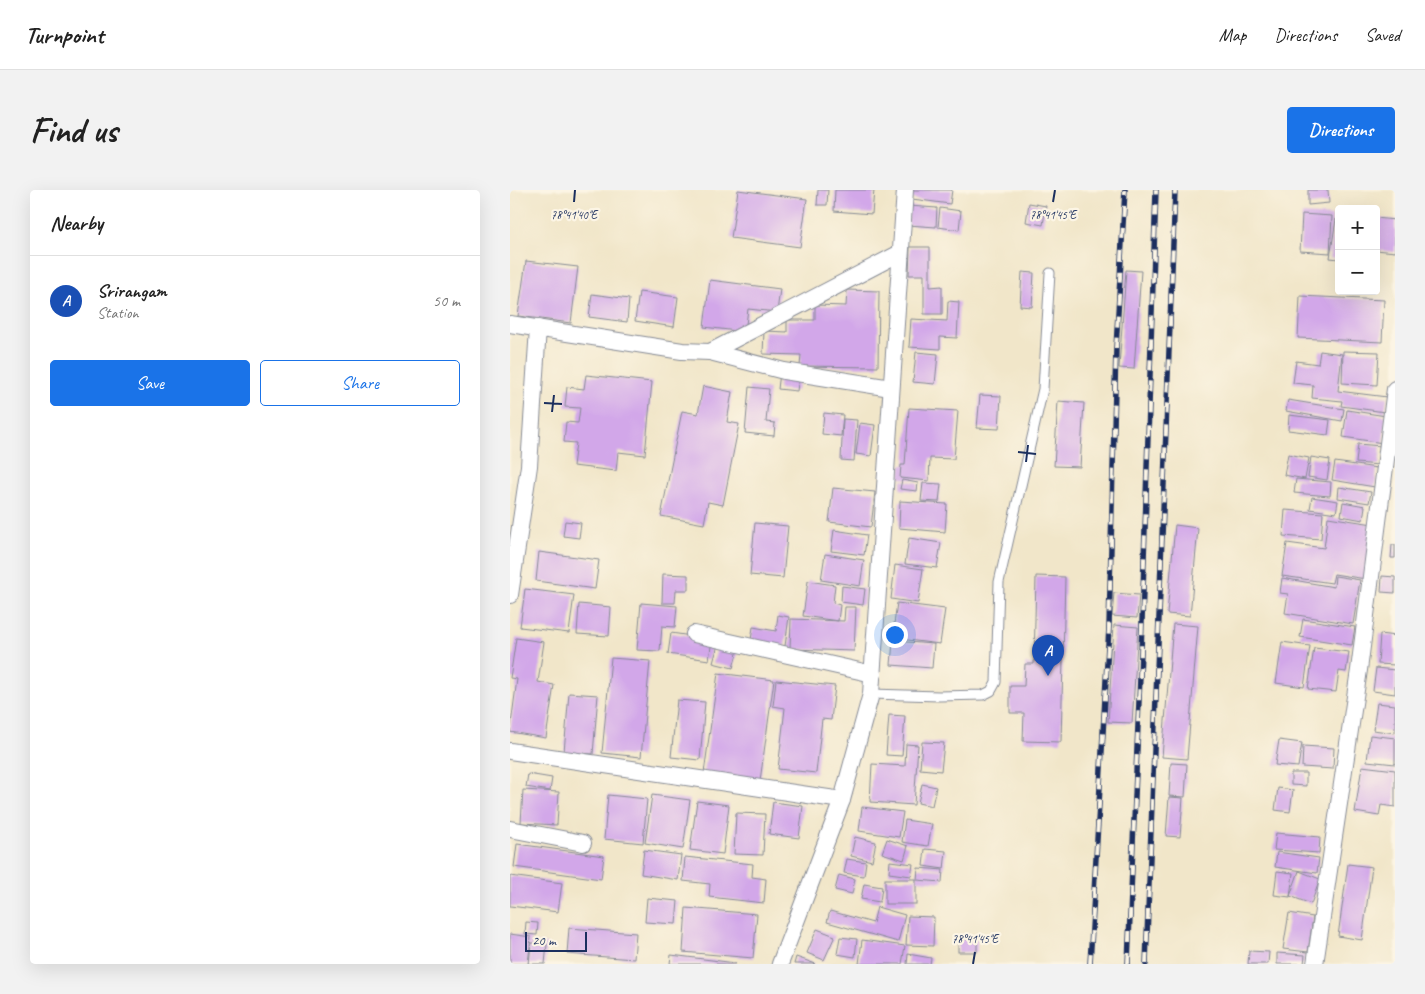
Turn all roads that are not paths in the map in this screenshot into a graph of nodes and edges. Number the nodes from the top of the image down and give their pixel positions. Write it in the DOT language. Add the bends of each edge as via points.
graph roads {
  1 [pos="905,190"];
  2 [pos="900,253"];
  3 [pos="1050,273"];
  4 [pos="510,324"];
  5 [pos="538,328"];
  6 [pos="710,352"];
  7 [pos="891,388"];
  8 [pos="1395,389"];
  9 [pos="510,595"];
  10 [pos="694,634"];
  11 [pos="873,674"];
  12 [pos="872,694"];
  13 [pos="510,751"];
  14 [pos="842,800"];
  15 [pos="510,829"];
  16 [pos="583,843"];
  17 [pos="780,964"];
  18 [pos="1315,964"];
  1 -- 2 [label="street"];
  2 -- 6 [label="street"];
  2 -- 7 [label="street"];
  3 -- 12 [label="lane" via="1043,389 999,582 996,682 991,691 983,695"];
  4 -- 5 [label="street"];
  5 -- 6 [label="street" via="682,351"];
  5 -- 9 [label="street" via="529,466"];
  6 -- 7 [label="street" via="784,371"];
  7 -- 11 [label="street"];
  8 -- 18 [label="street" via="1359,670"];
  10 -- 11 [label="street"];
  11 -- 12 [label="street"];
  12 -- 14 [label="street"];
  13 -- 14 [label="street"];
  14 -- 17 [label="street"];
  15 -- 16 [label="street"];
}
